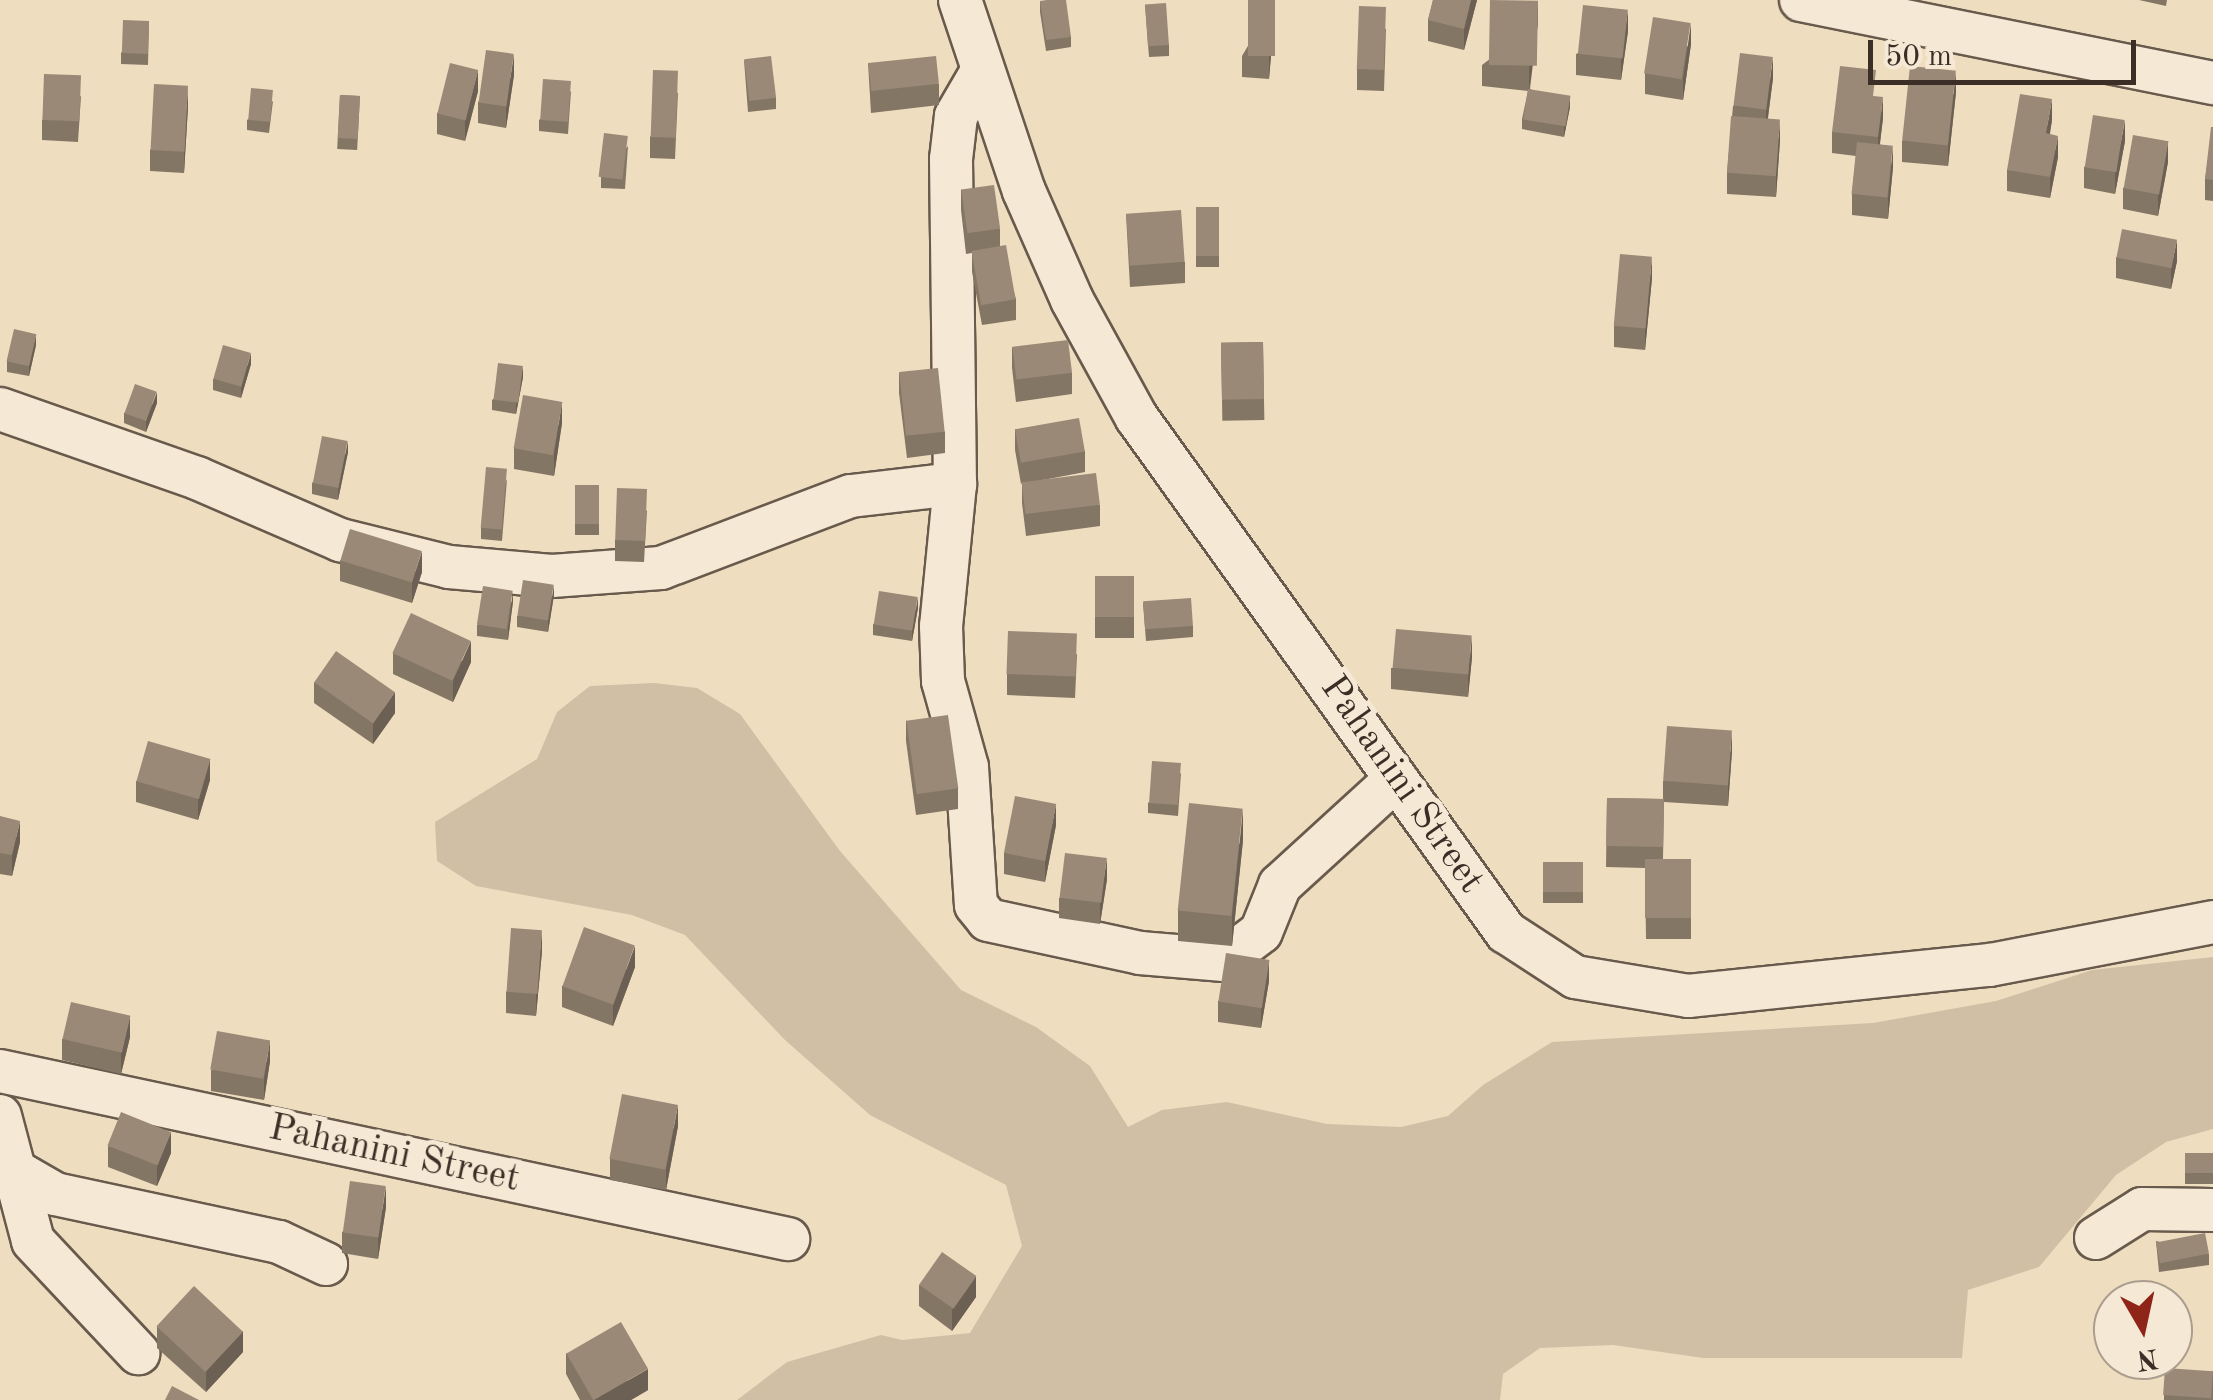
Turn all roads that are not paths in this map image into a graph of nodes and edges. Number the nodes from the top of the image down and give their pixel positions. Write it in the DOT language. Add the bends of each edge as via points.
graph roads {
  1 [pos="960,0"];
  2 [pos="1801,0"];
  3 [pos="981,74"];
  4 [pos="2213,83"];
  5 [pos="0,409"];
  6 [pos="955,484"];
  7 [pos="1396,779"];
  8 [pos="2213,922"];
  9 [pos="0,1072"];
  10 [pos="0,1116"];
  11 [pos="10,1168"];
  12 [pos="2213,1210"];
  13 [pos="2096,1238"];
  14 [pos="788,1239"];
  15 [pos="326,1264"];
  16 [pos="138,1352"];
  1 -- 3 [label="street, Pahanini Street"];
  2 -- 4 [label="street"];
  3 -- 6 [label="street" via="956,116 950,159"];
  3 -- 7 [label="street, Pahanini Street" via="1072,300 1137,418"];
  5 -- 6 [label="street" via="197,478 340,540 449,568 552,576 661,568 850,496"];
  6 -- 7 [label="street" via="941,626 943,680 967,767 976,905 988,920 1140,952 1224,960 1261,932 1280,885"];
  7 -- 8 [label="street, Pahanini Street" via="1506,932 1575,977 1688,996 1821,986 1990,965"];
  9 -- 14 [label="street, Pahanini Street"];
  10 -- 11 [label="street"];
  11 -- 15 [label="street" via="55,1194 279,1242"];
  11 -- 16 [label="street" via="33,1241"];
  12 -- 13 [label="street" via="2142,1209"];
}
